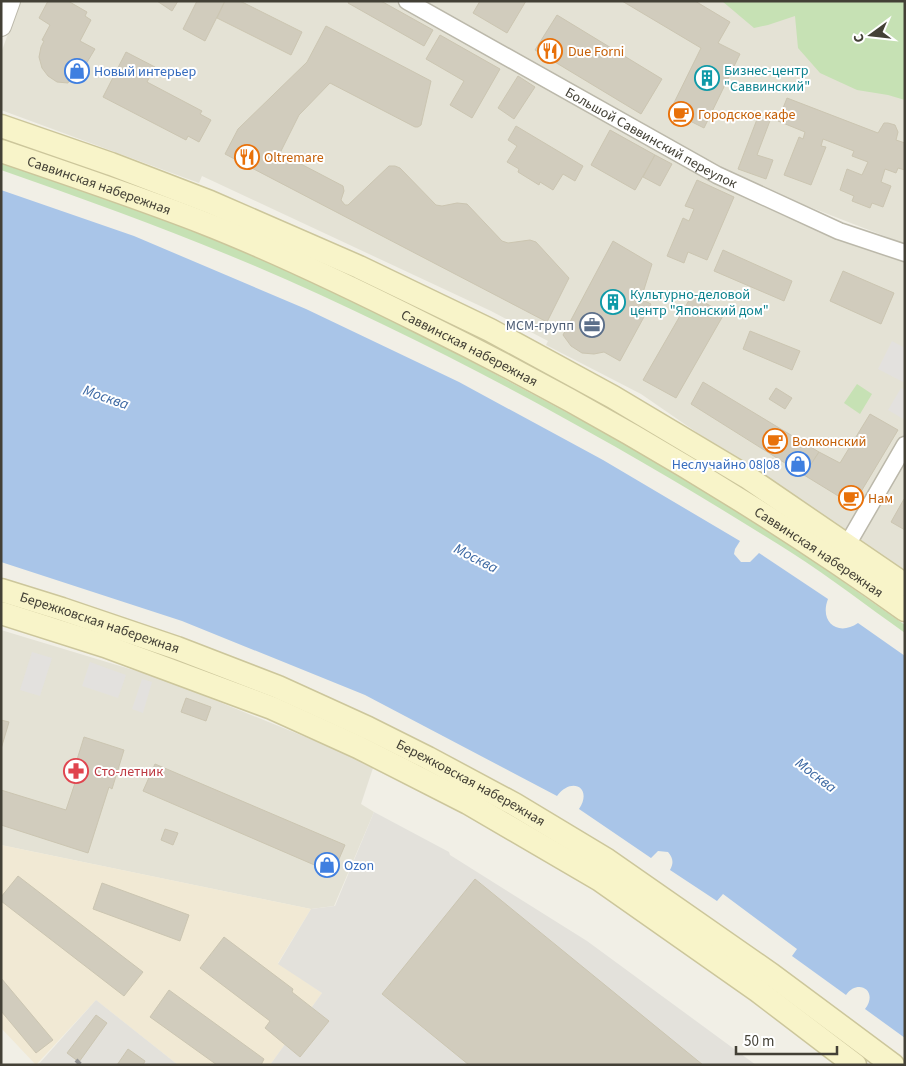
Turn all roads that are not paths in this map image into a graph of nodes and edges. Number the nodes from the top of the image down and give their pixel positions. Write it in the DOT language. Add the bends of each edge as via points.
graph roads {
  1 [pos="10,1"];
  2 [pos="407,1"];
  3 [pos="1,26"];
  4 [pos="1,126"];
  5 [pos="1,150"];
  6 [pos="905,253"];
  7 [pos="905,446"];
  8 [pos="848,544"];
  9 [pos="905,585"];
  10 [pos="1,590"];
  11 [pos="905,610"];
  12 [pos="1,613"];
  13 [pos="855,1065"];
  14 [pos="893,1065"];
  1 -- 3 [label="street"];
  2 -- 6 [label="street, Большой Саввинский переулок" via="717,175 839,231"];
  4 -- 8 [label="main road, Саввинская набережная" via="210,202 359,267 490,330 614,397 741,473"];
  5 -- 11 [label="main road, Саввинская набережная" via="238,237 352,288 480,352 677,460 831,558"];
  7 -- 8 [label="street"];
  8 -- 9 [label="main road, Саввинская набережная"];
  10 -- 14 [label="main road, Бережковская набережная" via="177,648 278,688 368,728 514,804 607,860 772,975"];
  12 -- 13 [label="main road, Бережковская набережная" via="105,646 272,708 468,802 600,880 758,990"];
}
